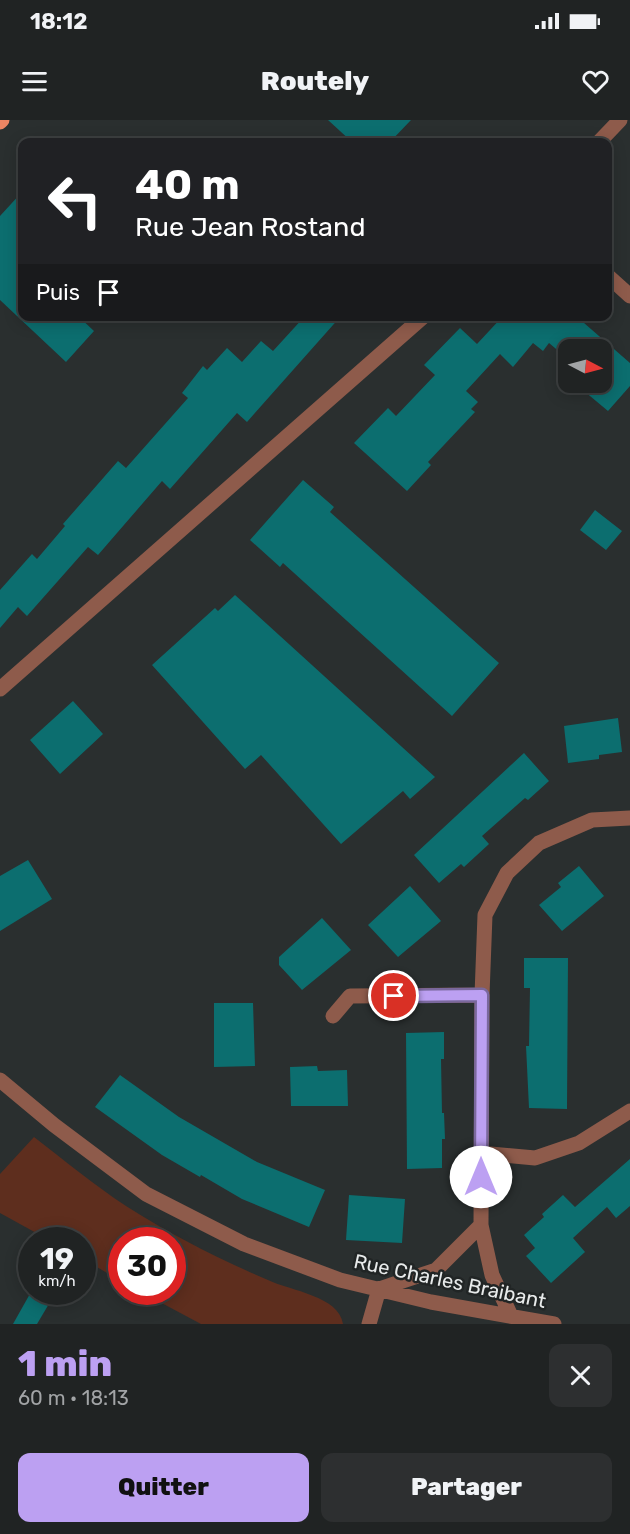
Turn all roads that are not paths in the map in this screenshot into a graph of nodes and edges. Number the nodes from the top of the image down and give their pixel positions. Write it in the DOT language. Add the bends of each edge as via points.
graph roads {
  1 [pos="620,120"];
  2 [pos="602,138"];
  3 [pos="612,280"];
  4 [pos="630,296"];
  5 [pos="418,321"];
  6 [pos="0,689"];
  7 [pos="630,818"];
  8 [pos="482,995"];
  9 [pos="333,1016"];
  10 [pos="0,1080"];
  11 [pos="630,1111"];
  12 [pos="480,1153"];
  13 [pos="481,1225"];
  14 [pos="379,1289"];
  15 [pos="511,1316"];
  16 [pos="369,1324"];
  17 [pos="554,1324"];
  1 -- 2 [label="street"];
  3 -- 4 [label="street"];
  5 -- 6 [label="street"];
  7 -- 8 [label="street" via="592,819 539,843 507,873 485,915"];
  8 -- 9 [label="street" via="350,996"];
  8 -- 12 [label="street"];
  10 -- 14 [label="street, Rue Charles Braibant" via="146,1194 244,1244 340,1280"];
  11 -- 12 [label="street" via="579,1143 535,1158"];
  12 -- 13 [label="street"];
  13 -- 14 [label="street" via="436,1270"];
  13 -- 15 [label="street" via="492,1275"];
  14 -- 15 [label="street, Rue Charles Braibant"];
  14 -- 16 [label="street"];
  15 -- 17 [label="street, Rue Charles Braibant"];
}
